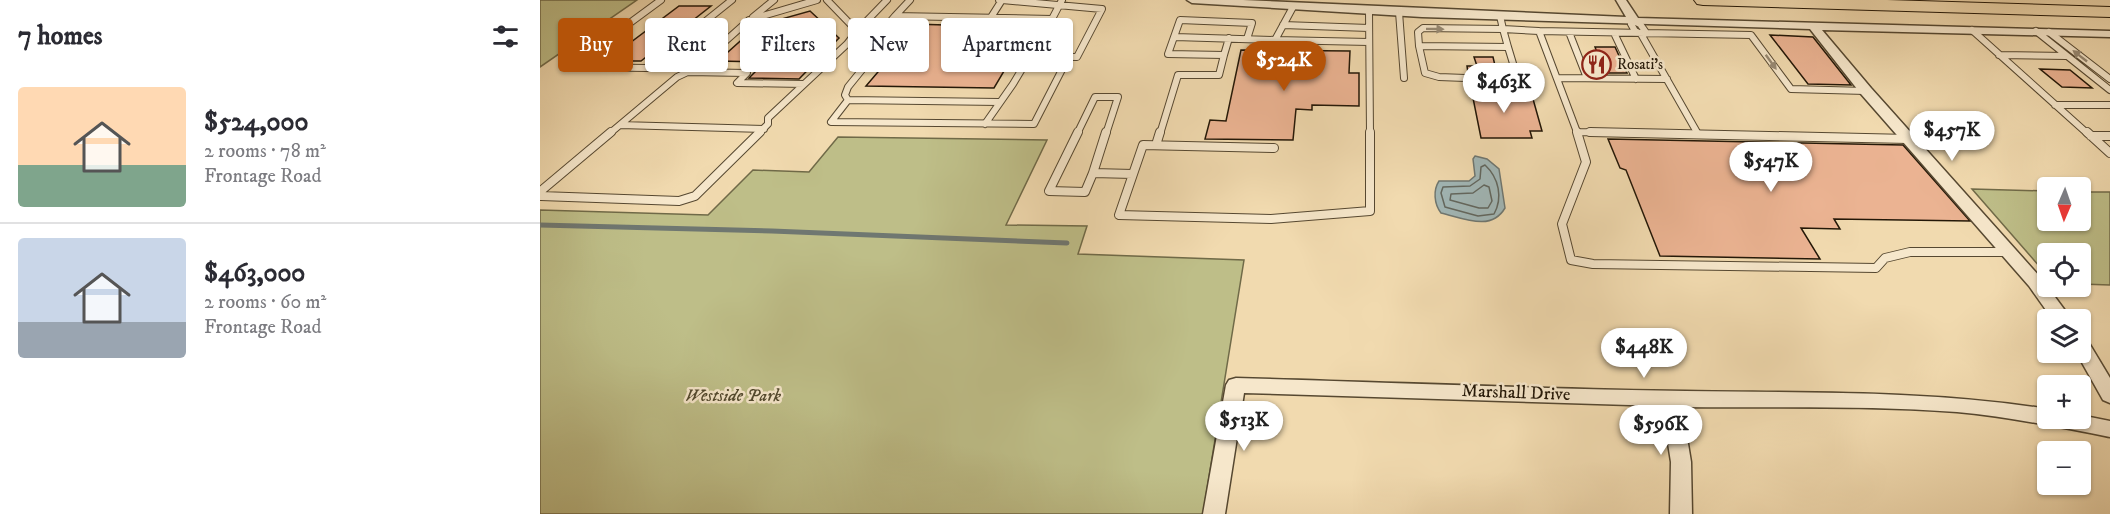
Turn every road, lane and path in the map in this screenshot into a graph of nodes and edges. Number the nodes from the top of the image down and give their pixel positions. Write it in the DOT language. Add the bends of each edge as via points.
graph roads {
  1 [pos="661,0"];
  2 [pos="732,0"];
  3 [pos="774,0"];
  4 [pos="818,0"];
  5 [pos="827,0"];
  6 [pos="888,0"];
  7 [pos="910,0"];
  8 [pos="1001,0"];
  9 [pos="1192,0"];
  10 [pos="1621,0"];
  11 [pos="1703,0"];
  12 [pos="1061,2"];
  13 [pos="1295,4"];
  14 [pos="2004,5"];
  15 [pos="1948,8"];
  16 [pos="1369,11"];
  17 [pos="1399,12"];
  18 [pos="2110,12"];
  19 [pos="895,16"];
  20 [pos="1500,16"];
  21 [pos="752,18"];
  22 [pos="756,18"];
  23 [pos="870,18"];
  24 [pos="990,18"];
  25 [pos="1053,18"];
  26 [pos="1634,21"];
  27 [pos="848,22"];
  28 [pos="1284,25"];
  29 [pos="1813,26"];
  30 [pos="740,28"];
  31 [pos="1369,28"];
  32 [pos="1503,29"];
  33 [pos="1972,30"];
  34 [pos="1539,31"];
  35 [pos="2036,31"];
  36 [pos="1569,32"];
  37 [pos="2049,32"];
  38 [pos="1614,33"];
  39 [pos="1641,34"];
  40 [pos="2110,34"];
  41 [pos="1174,36"];
  42 [pos="728,38"];
  43 [pos="1229,38"];
  44 [pos="1247,39"];
  45 [pos="1275,40"];
  46 [pos="1369,42"];
  47 [pos="848,43"];
  48 [pos="1419,46"];
  49 [pos="1509,47"];
  50 [pos="1224,55"];
  51 [pos="1999,55"];
  52 [pos="1073,56"];
  53 [pos="2068,56"];
  54 [pos="688,72"];
  55 [pos="1019,72"];
  56 [pos="1061,72"];
  57 [pos="1404,78"];
  58 [pos="1558,78"];
  59 [pos="1587,78"];
  60 [pos="1636,79"];
  61 [pos="1667,79"];
  62 [pos="2110,79"];
  63 [pos="804,84"];
  64 [pos="2110,90"];
  65 [pos="1866,91"];
  66 [pos="848,99"];
  67 [pos="999,102"];
  68 [pos="2055,105"];
  69 [pos="2110,105"];
  70 [pos="985,124"];
  71 [pos="620,125"];
  72 [pos="764,129"];
  73 [pos="1577,132"];
  74 [pos="1698,134"];
  75 [pos="2091,136"];
  76 [pos="2110,136"];
  77 [pos="1910,139"];
  78 [pos="1156,145"];
  79 [pos="1274,148"];
  80 [pos="2110,153"];
  81 [pos="1092,173"];
  82 [pos="1133,174"];
  83 [pos="2008,252"];
  84 [pos="2054,309"];
  85 [pos="2091,362"];
  86 [pos="2110,395"];
  87 [pos="1671,398"];
  88 [pos="2037,415"];
  89 [pos="2091,425"];
  90 [pos="2110,429"];
  91 [pos="1214,514"];
  92 [pos="1681,514"];
  1 -- 2 [label="lane" via="570,67 647,68"];
  3 -- 21 [label="lane"];
  4 -- 22 [label="lane"];
  5 -- 27 [label="lane"];
  6 -- 23 [label="lane"];
  7 -- 19 [label="lane"];
  8 -- 12 [label="lane"];
  8 -- 24 [label="lane"];
  9 -- 13 [label="street"];
  10 -- 26 [label="street"];
  11 -- 15 [label="highway"];
  12 -- 25 [label="lane"];
  12 -- 52 [label="lane" via="1102,9 1077,57"];
  13 -- 16 [label="street"];
  13 -- 28 [label="lane"];
  14 -- 15 [label="highway"];
  14 -- 18 [label="highway"];
  15 -- 33 [label="street"];
  16 -- 17 [label="street"];
  16 -- 31 [label="lane"];
  17 -- 20 [label="street"];
  17 -- 57 [label="lane"];
  19 -- 24 [label="lane"];
  19 -- 66 [label="lane" via="884,29 886,40 848,87"];
  20 -- 26 [label="street"];
  20 -- 32 [label="lane"];
  26 -- 29 [label="street"];
  26 -- 39 [label="lane" via="1631,24"];
  28 -- 31 [label="lane"];
  28 -- 45 [label="lane"];
  29 -- 33 [label="street"];
  29 -- 65 [label="street"];
  30 -- 42 [label="lane"];
  31 -- 46 [label="lane"];
  32 -- 34 [label="lane"];
  48 -- 32 [label="lane, one-way" via="1418,32 1423,28"];
  32 -- 49 [label="lane"];
  33 -- 35 [label="street"];
  33 -- 51 [label="lane"];
  34 -- 36 [label="lane"];
  34 -- 58 [label="lane"];
  35 -- 37 [label="street"];
  35 -- 53 [label="lane"];
  36 -- 38 [label="lane"];
  36 -- 59 [label="lane"];
  37 -- 40 [label="street"];
  62 -- 37 [label="lane, one-way"];
  38 -- 39 [label="lane"];
  38 -- 60 [label="lane"];
  39 -- 61 [label="lane"];
  39 -- 65 [label="lane, one-way" via="1751,36 1791,89"];
  41 -- 43 [label="lane"];
  41 -- 44 [label="lane" via="1180,20 1252,23"];
  41 -- 50 [label="lane" via="1168,54"];
  43 -- 44 [label="lane"];
  43 -- 50 [label="lane"];
  44 -- 45 [label="lane"];
  45 -- 46 [label="lane"];
  46 -- 82 [label="lane" via="1370,211 1270,219 1119,215"];
  47 -- 63 [label="lane"];
  48 -- 49 [label="lane"];
  48 -- 49 [label="lane" via="1425,73 1438,77 1518,80"];
  50 -- 78 [label="lane" via="1219,75 1178,75"];
  51 -- 53 [label="lane"];
  51 -- 68 [label="lane"];
  53 -- 64 [label="lane"];
  54 -- 63 [label="lane" via="747,73 737,83"];
  54 -- 71 [label="lane"];
  55 -- 67 [label="lane"];
  56 -- 70 [label="lane" via="1034,124"];
  58 -- 59 [label="lane"];
  58 -- 73 [label="lane"];
  59 -- 60 [label="lane"];
  60 -- 61 [label="lane"];
  61 -- 74 [label="lane"];
  63 -- 72 [label="lane" via="768,118"];
  65 -- 77 [label="street"];
  66 -- 67 [label="lane"];
  66 -- 70 [label="lane" via="831,122"];
  67 -- 70 [label="lane"];
  68 -- 69 [label="lane"];
  68 -- 75 [label="lane"];
  71 -- 72 [label="lane"];
  71 -- 72 [label="lane" via="542,190 541,196 679,201 695,196"];
  73 -- 74 [label="lane"];
  73 -- 83 [label="lane" via="1586,162 1562,224 1571,260 1593,264 1876,268 1885,258 1910,252"];
  74 -- 77 [label="lane"];
  75 -- 76 [label="lane"];
  75 -- 80 [label="lane"];
  77 -- 83 [label="street"];
  78 -- 79 [label="lane"];
  78 -- 82 [label="lane" via="1143,145"];
  81 -- 81 [label="lane" via="1085,192 1049,191 1095,96 1118,97"];
  81 -- 82 [label="lane"];
  83 -- 84 [label="street"];
  85 -- 86 [label="street"];
  87 -- 88 [label="street, Marshall Drive" via="1933,403"];
  87 -- 91 [label="street, Marshall Drive" via="1236,385"];
  87 -- 92 [label="street" via="1681,462"];
  89 -- 90 [label="street"];
}
